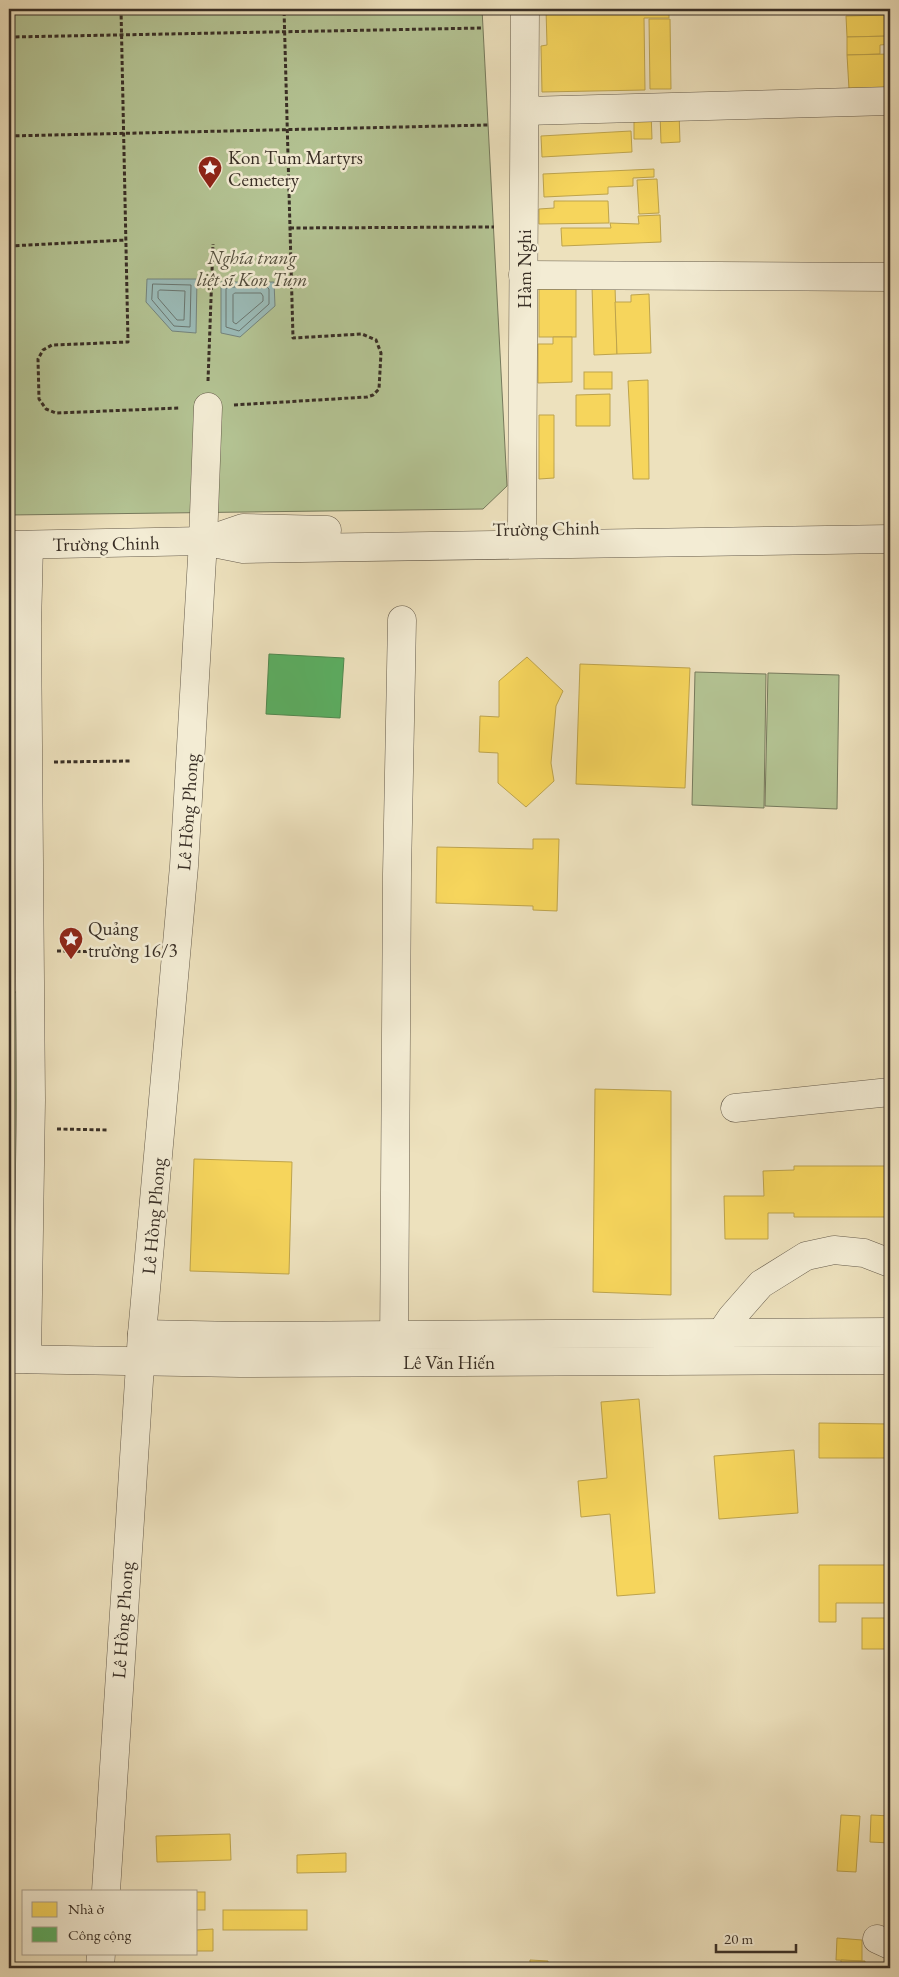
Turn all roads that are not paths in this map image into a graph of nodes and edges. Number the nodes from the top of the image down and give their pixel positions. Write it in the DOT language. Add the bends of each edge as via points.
graph roads {
  1 [pos="525,9"];
  2 [pos="890,101"];
  3 [pos="525,111"];
  4 [pos="523,274"];
  5 [pos="890,278"];
  6 [pos="208,407"];
  7 [pos="890,520"];
  8 [pos="522,528"];
  9 [pos="890,539"];
  10 [pos="203,541"];
  11 [pos="19,545"];
  12 [pos="402,620"];
  13 [pos="890,1092"];
  14 [pos="735,1108"];
  15 [pos="890,1263"];
  16 [pos="890,1332"];
  17 [pos="721,1333"];
  18 [pos="142,1334"];
  19 [pos="394,1335"];
  20 [pos="18,1359"];
  21 [pos="890,1360"];
  22 [pos="719,1361"];
  23 [pos="140,1362"];
  24 [pos="395,1362"];
  25 [pos="106,1890"];
  26 [pos="101,1954"];
  27 [pos="100,1968"];
  1 -- 3 [label="street, Hàm Nghi"];
  2 -- 3 [label="street"];
  3 -- 4 [label="street, Hàm Nghi"];
  4 -- 5 [label="street"];
  4 -- 8 [label="street, Hàm Nghi"];
  6 -- 10 [label="street, Lê Hồng Phong"];
  7 -- 8 [label="street, Trường Chinh"];
  8 -- 10 [label="street, Trường Chinh" via="398,531 243,528"];
  9 -- 10 [label="street, Trường Chinh" via="243,549"];
  10 -- 11 [label="street, Trường Chinh"];
  10 -- 18 [label="street, Lê Hồng Phong" via="184,866"];
  11 -- 20 [label="street" via="27,626 31,1128"];
  12 -- 19 [label="street"];
  13 -- 14 [label="street"];
  15 -- 17 [label="street" via="864,1253 834,1250 806,1256 761,1284"];
  16 -- 17 [label="street, Lê Văn Hiến"];
  17 -- 19 [label="street, Lê Văn Hiến"];
  17 -- 22 [label="street"];
  18 -- 19 [label="street, Lê Văn Hiến"];
  18 -- 23 [label="street, Lê Hồng Phong"];
  19 -- 24 [label="street"];
  20 -- 23 [label="street, Lê Văn Hiến"];
  21 -- 22 [label="street, Lê Văn Hiến"];
  22 -- 24 [label="street, Lê Văn Hiến"];
  23 -- 24 [label="street, Lê Văn Hiến"];
  23 -- 25 [label="street, Lê Hồng Phong"];
  26 -- 27 [label="street"];
}
